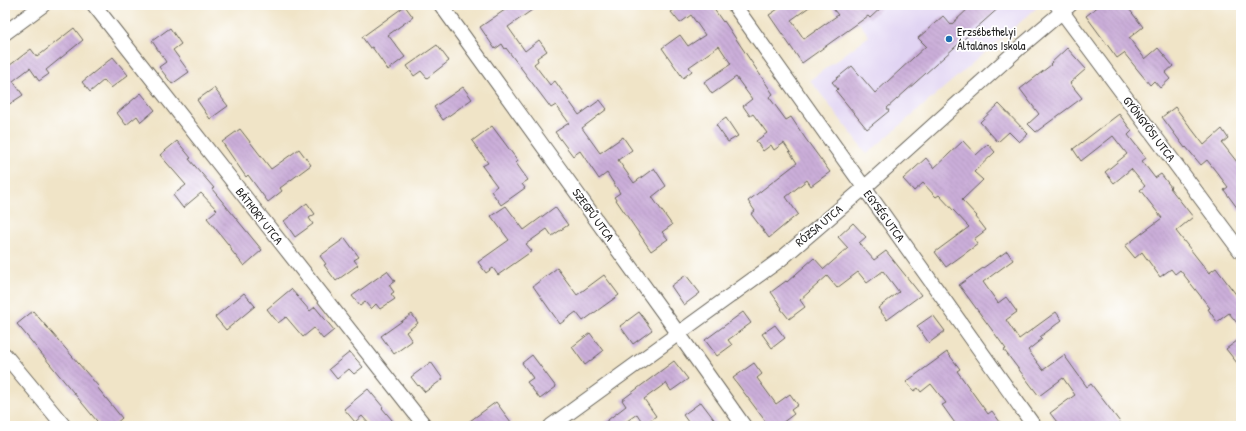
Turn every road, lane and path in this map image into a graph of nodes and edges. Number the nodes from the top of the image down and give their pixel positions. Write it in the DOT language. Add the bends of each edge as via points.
graph roads {
  1 [pos="42,5"];
  2 [pos="94,5"];
  3 [pos="441,5"];
  4 [pos="734,5"];
  5 [pos="1063,7"];
  6 [pos="5,33"];
  7 [pos="864,188"];
  8 [pos="1241,252"];
  9 [pos="678,333"];
  10 [pos="5,355"];
  11 [pos="64,426"];
  12 [pos="425,426"];
  13 [pos="551,426"];
  14 [pos="744,426"];
  15 [pos="1034,426"];
  1 -- 6 [label="street"];
  2 -- 12 [label="street, BÁTHORY UTCA"];
  3 -- 9 [label="street, SZEGFŰ UTCA"];
  4 -- 7 [label="street, EGYSÉG UTCA"];
  5 -- 7 [label="street, RÓZSA UTCA"];
  5 -- 8 [label="street, GYÖNGYÖSI UTCA"];
  7 -- 9 [label="street, RÓZSA UTCA" via="781,259"];
  7 -- 15 [label="street, EGYSÉG UTCA"];
  9 -- 13 [label="street, RÓZSA UTCA"];
  9 -- 14 [label="street, SZEGFŰ UTCA"];
  10 -- 11 [label="street"];
}
